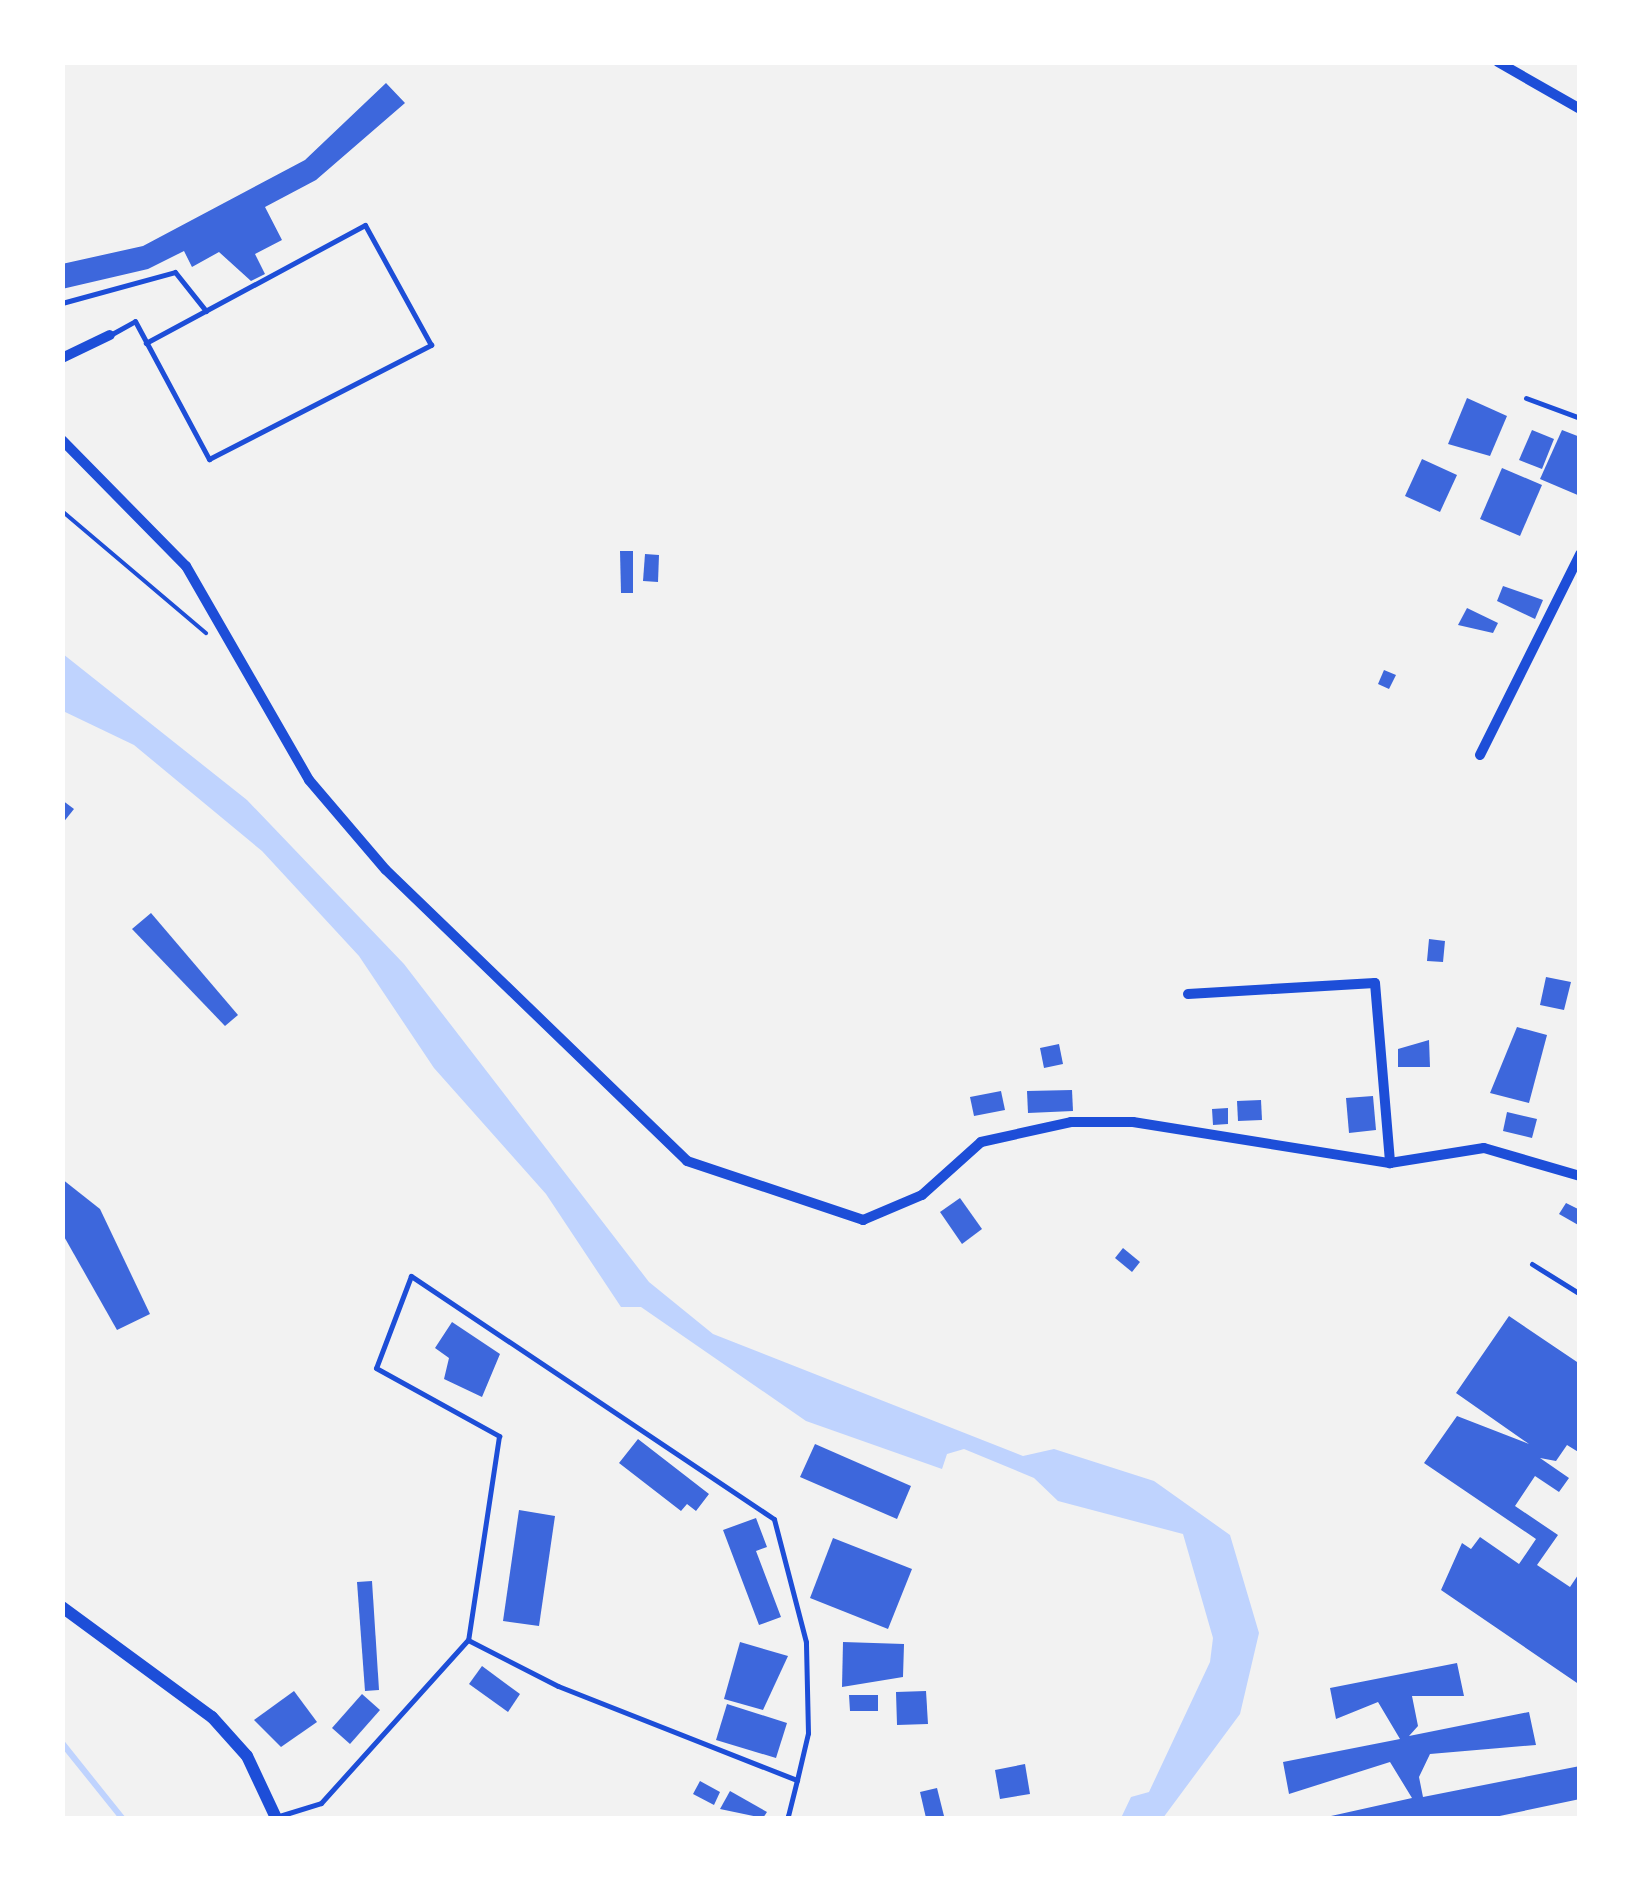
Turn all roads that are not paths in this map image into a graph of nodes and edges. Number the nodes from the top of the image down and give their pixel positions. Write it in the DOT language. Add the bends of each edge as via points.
graph roads {
  1 [pos="1498,62"];
  2 [pos="1580,109"];
  3 [pos="62,303"];
  4 [pos="206,311"];
  5 [pos="110,334"];
  6 [pos="146,343"];
  7 [pos="62,358"];
  8 [pos="1526,398"];
  9 [pos="1580,418"];
  10 [pos="62,440"];
  11 [pos="1580,554"];
  12 [pos="1480,755"];
  13 [pos="1188,994"];
  14 [pos="1390,1163"];
  15 [pos="1580,1176"];
  16 [pos="1532,1264"];
  17 [pos="1580,1294"];
  18 [pos="1580,1541"];
  19 [pos="1580,1552"];
  20 [pos="62,1607"];
  21 [pos="468,1640"];
  22 [pos="796,1780"];
  23 [pos="276,1818"];
  24 [pos="787,1818"];
  1 -- 2 [label="street"];
  3 -- 4 [label="lane" via="174,272"];
  4 -- 6 [label="lane"];
  4 -- 6 [label="lane" via="365,225 431,345 209,458"];
  5 -- 6 [label="lane" via="135,322"];
  5 -- 7 [label="street"];
  8 -- 9 [label="lane"];
  10 -- 14 [label="street" via="186,566 220,638 310,780 386,870 687,1161 864,1220 922,1195 981,1142 1070,1122 1134,1122"];
  11 -- 12 [label="street"];
  13 -- 14 [label="street" via="1374,983"];
  14 -- 15 [label="street" via="1484,1148"];
  16 -- 17 [label="lane"];
  18 -- 19 [label="lane"];
  20 -- 23 [label="street" via="212,1716 247,1756"];
  21 -- 22 [label="lane" via="558,1686"];
  21 -- 22 [label="lane" via="499,1436 376,1368 411,1276 774,1518 806,1642 808,1733"];
  21 -- 23 [label="lane" via="321,1803"];
  22 -- 24 [label="lane"];
}
